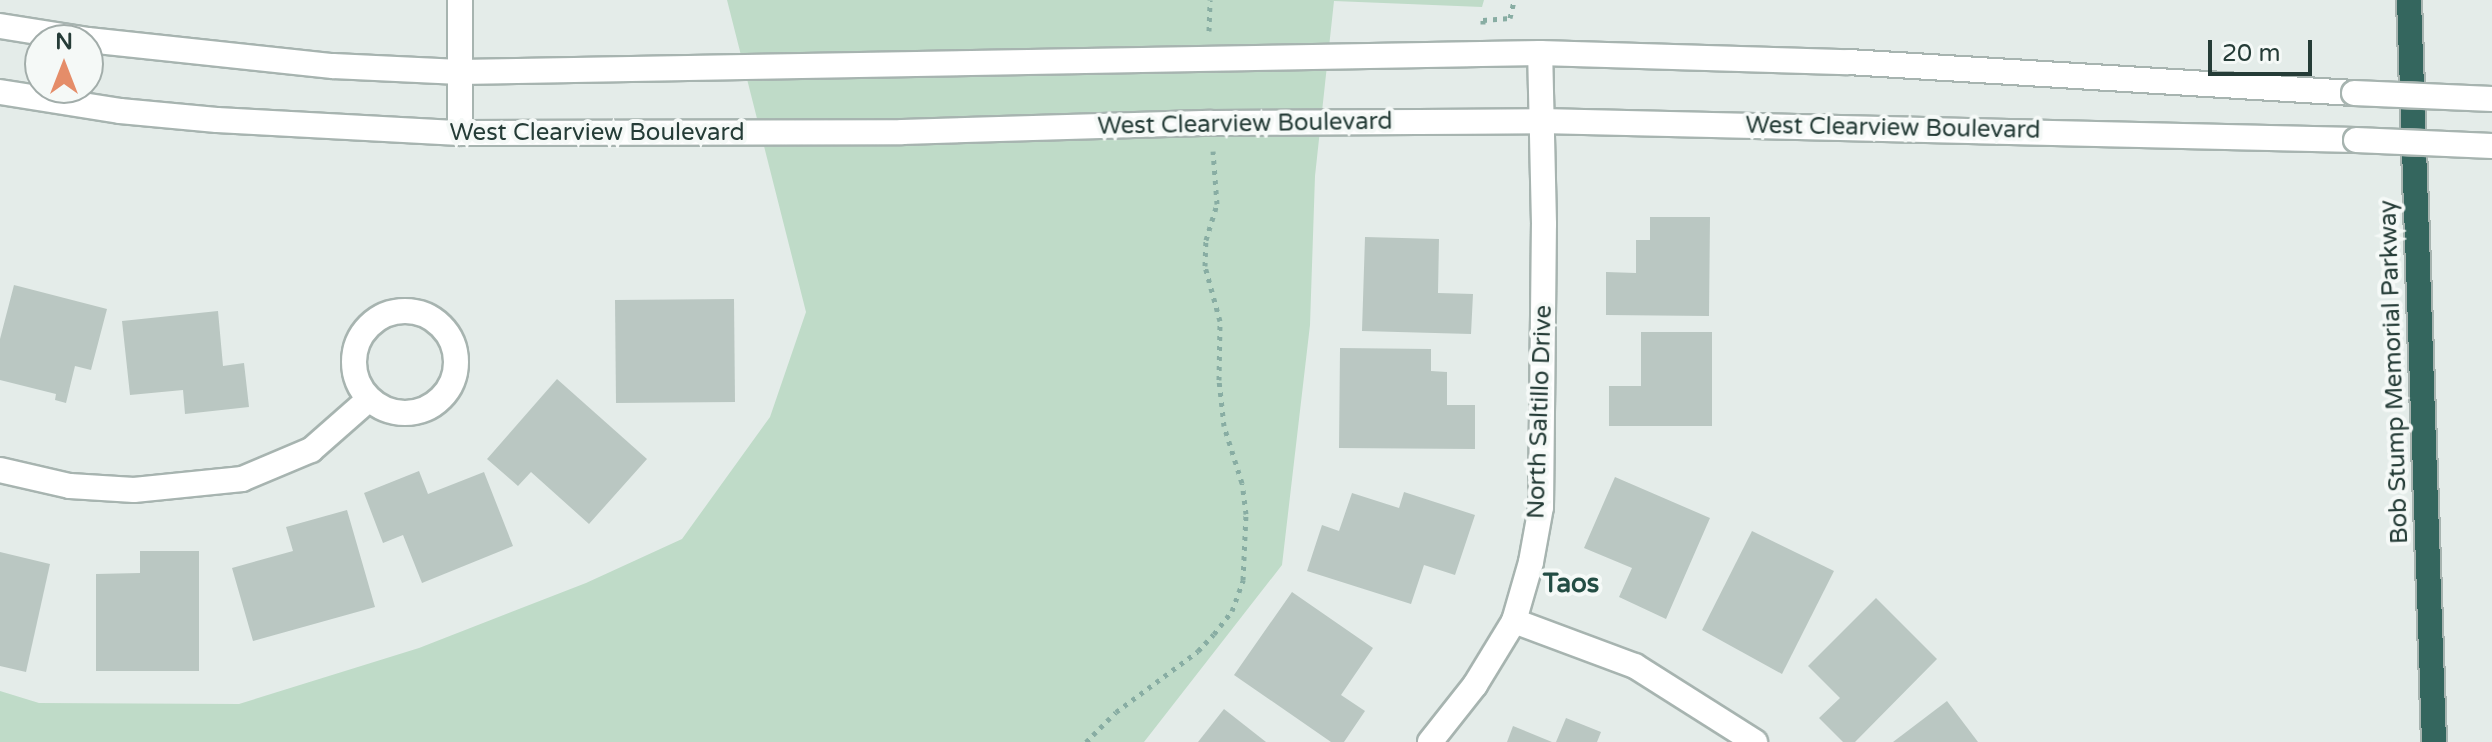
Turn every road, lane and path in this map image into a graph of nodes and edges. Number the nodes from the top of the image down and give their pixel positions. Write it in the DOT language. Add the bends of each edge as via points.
graph roads {
  1 [pos="460,0"];
  2 [pos="1210,0"];
  3 [pos="2409,0"];
  4 [pos="0,26"];
  5 [pos="24,30"];
  6 [pos="1210,36"];
  7 [pos="104,42"];
  8 [pos="1540,53"];
  9 [pos="460,72"];
  10 [pos="0,92"];
  11 [pos="2492,99"];
  12 [pos="1541,121"];
  13 [pos="460,133"];
  14 [pos="1212,144"];
  15 [pos="2492,146"];
  16 [pos="369,399"];
  17 [pos="0,470"];
  18 [pos="1514,621"];
  19 [pos="1086,742"];
  20 [pos="1430,742"];
  21 [pos="1755,742"];
  22 [pos="2434,742"];
  1 -- 9 [label="street"];
  2 -- 6 [label="path"];
  3 -- 22 [label="highway, Bob Stump Memorial Parkway"];
  4 -- 5 [label="street"];
  7 -- 9 [label="street" via="333,66"];
  8 -- 9 [label="street"];
  8 -- 11 [label="street, bridge" via="1848,62"];
  8 -- 12 [label="street, North Saltillo Drive"];
  9 -- 13 [label="street"];
  10 -- 13 [label="street, West Clearview Boulevard" via="175,116"];
  12 -- 13 [label="street, West Clearview Boulevard"];
  12 -- 15 [label="street, West Clearview Boulevard, bridge"];
  12 -- 18 [label="street, North Saltillo Drive" via="1541,507"];
  14 -- 19 [label="path" via="1217,204 1205,266 1220,321 1224,426 1246,514 1243,580 1232,611 1198,651 1116,712"];
  16 -- 16 [label="street" via="398,413 414,413 443,397 452,384 456,360 439,324 410,311 380,318 367,328 354,356 359,386"];
  16 -- 17 [label="street" via="311,450 242,479 134,490 70,486"];
  18 -- 20 [label="street, North Saltillo Drive" via="1475,685"];
  18 -- 21 [label="street" via="1635,666"];
}
